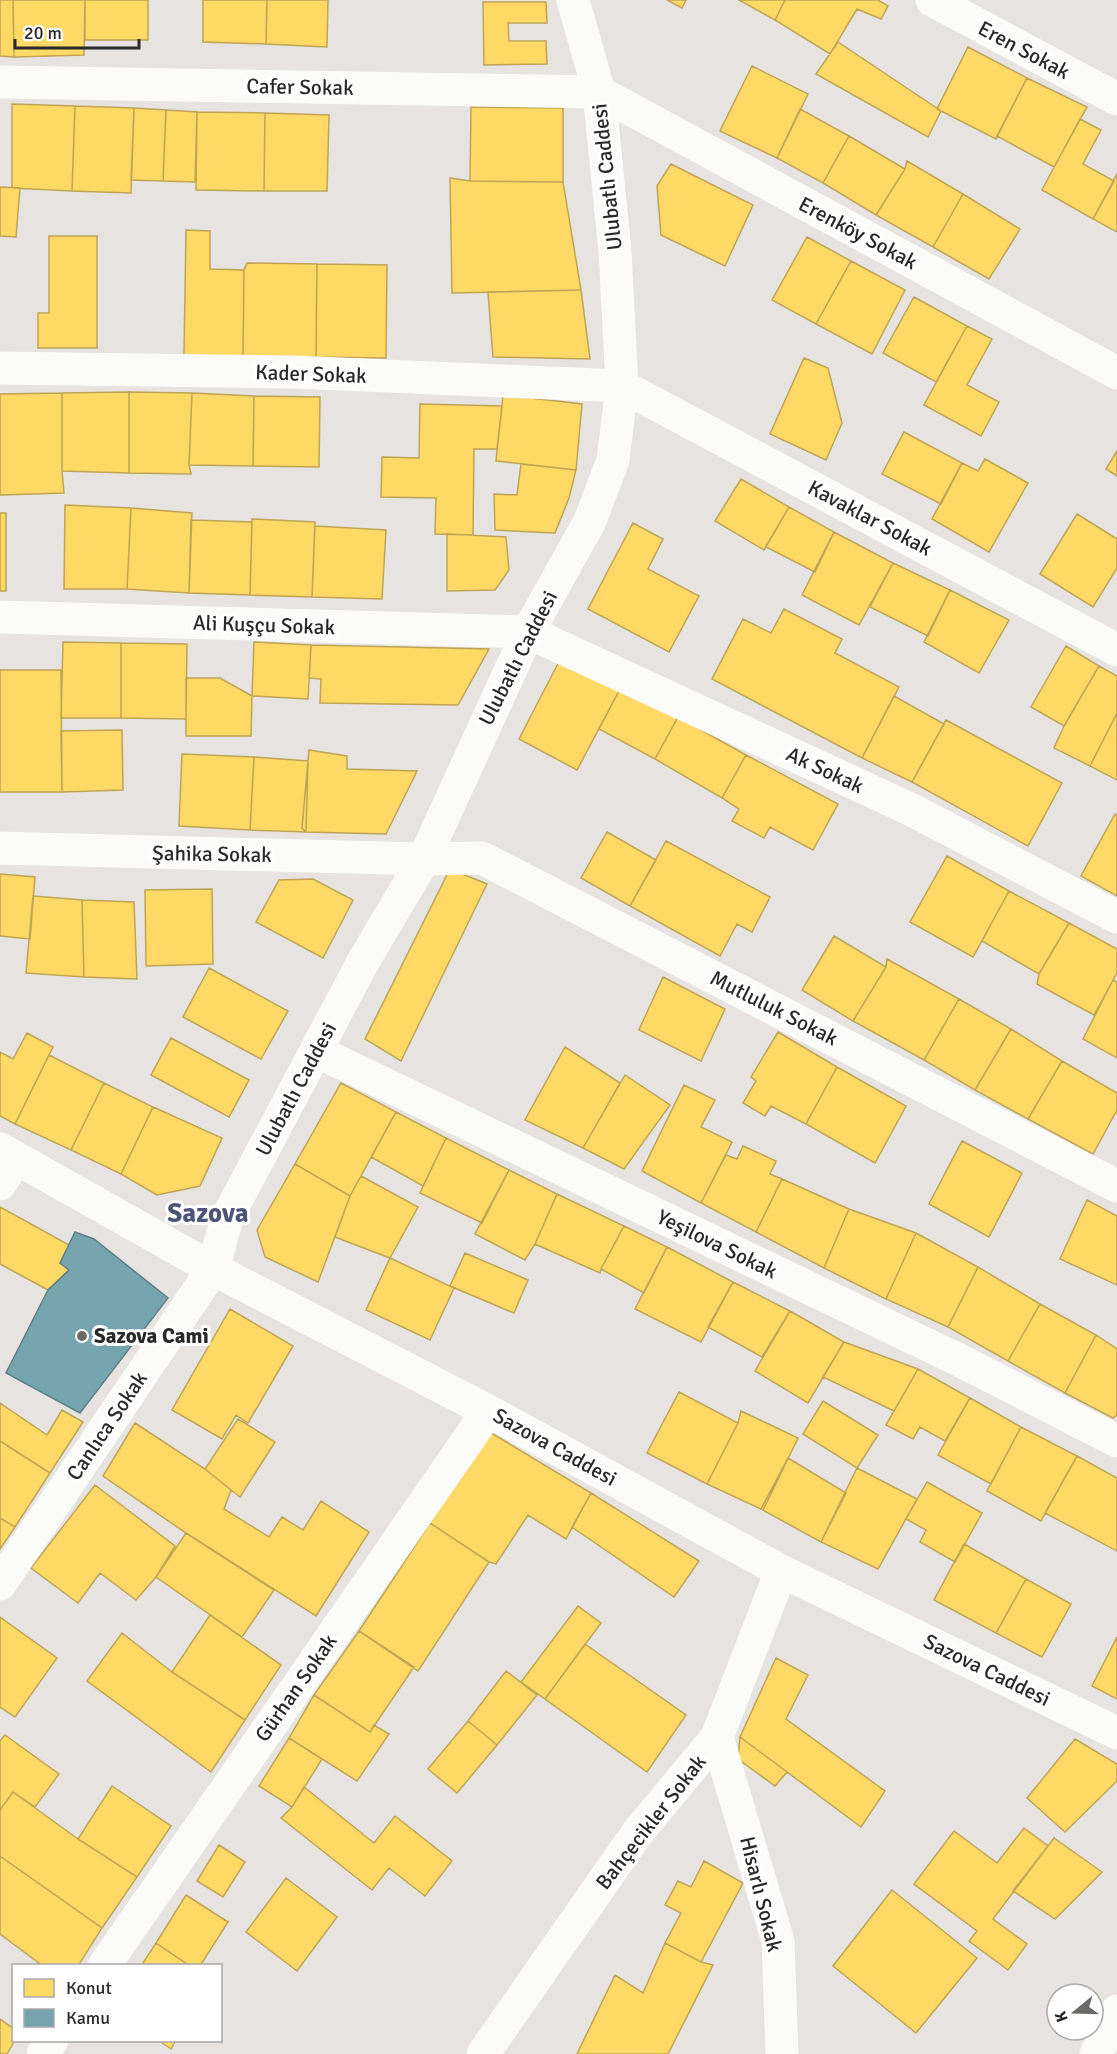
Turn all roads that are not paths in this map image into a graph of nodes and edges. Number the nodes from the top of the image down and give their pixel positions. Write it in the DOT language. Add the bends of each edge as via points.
graph roads {
  1 [pos="573,0"];
  2 [pos="932,0"];
  3 [pos="0,82"];
  4 [pos="599,92"];
  5 [pos="1117,99"];
  6 [pos="0,368"];
  7 [pos="1117,373"];
  8 [pos="622,386"];
  9 [pos="0,618"];
  10 [pos="528,632"];
  11 [pos="1117,650"];
  12 [pos="0,848"];
  13 [pos="424,859"];
  14 [pos="1117,917"];
  15 [pos="316,1051"];
  16 [pos="6,1164"];
  17 [pos="1117,1186"];
  18 [pos="213,1269"];
  19 [pos="488,1411"];
  20 [pos="1117,1441"];
  21 [pos="781,1571"];
  22 [pos="0,1584"];
  23 [pos="1117,1733"];
  24 [pos="717,1737"];
  25 [pos="105,1964"];
  26 [pos="1117,2011"];
  27 [pos="483,2054"];
  28 [pos="782,2054"];
  29 [pos="1096,2054"];
  1 -- 4 [label="street, Ulubatlı Caddesi"];
  2 -- 5 [label="street, Eren Sokak"];
  3 -- 4 [label="street, Cafer Sokak"];
  4 -- 7 [label="street, Erenköy Sokak"];
  4 -- 8 [label="street, Ulubatlı Caddesi" via="615,251"];
  6 -- 8 [label="street, Kader Sokak" via="293,372"];
  8 -- 10 [label="street, Ulubatlı Caddesi" via="612,460 590,520"];
  8 -- 11 [label="street, Kavaklar Sokak"];
  9 -- 10 [label="street, Ali Kuşçu Sokak"];
  10 -- 13 [label="street, Ulubatlı Caddesi"];
  10 -- 14 [label="street, Ak Sokak" via="910,809"];
  12 -- 13 [label="street, Şahika Sokak"];
  13 -- 15 [label="street, Ulubatlı Caddesi"];
  13 -- 17 [label="street, Mutluluk Sokak" via="482,858"];
  15 -- 18 [label="street, Ulubatlı Caddesi" via="227,1218"];
  15 -- 20 [label="street, Yeşilova Sokak" via="959,1360"];
  16 -- 18 [label="street, Sazova Caddesi"];
  18 -- 19 [label="street, Sazova Caddesi"];
  18 -- 22 [label="street, Canlıca Sokak"];
  19 -- 21 [label="street, Sazova Caddesi"];
  19 -- 25 [label="street, Gürhan Sokak"];
  21 -- 23 [label="street, Sazova Caddesi"];
  21 -- 24 [label="street, Bahçecikler Sokak"];
  24 -- 27 [label="street, Bahçecikler Sokak" via="638,1832"];
  24 -- 28 [label="street, Hisarlı Sokak" via="778,1941"];
  26 -- 29 [label="street"];
}
